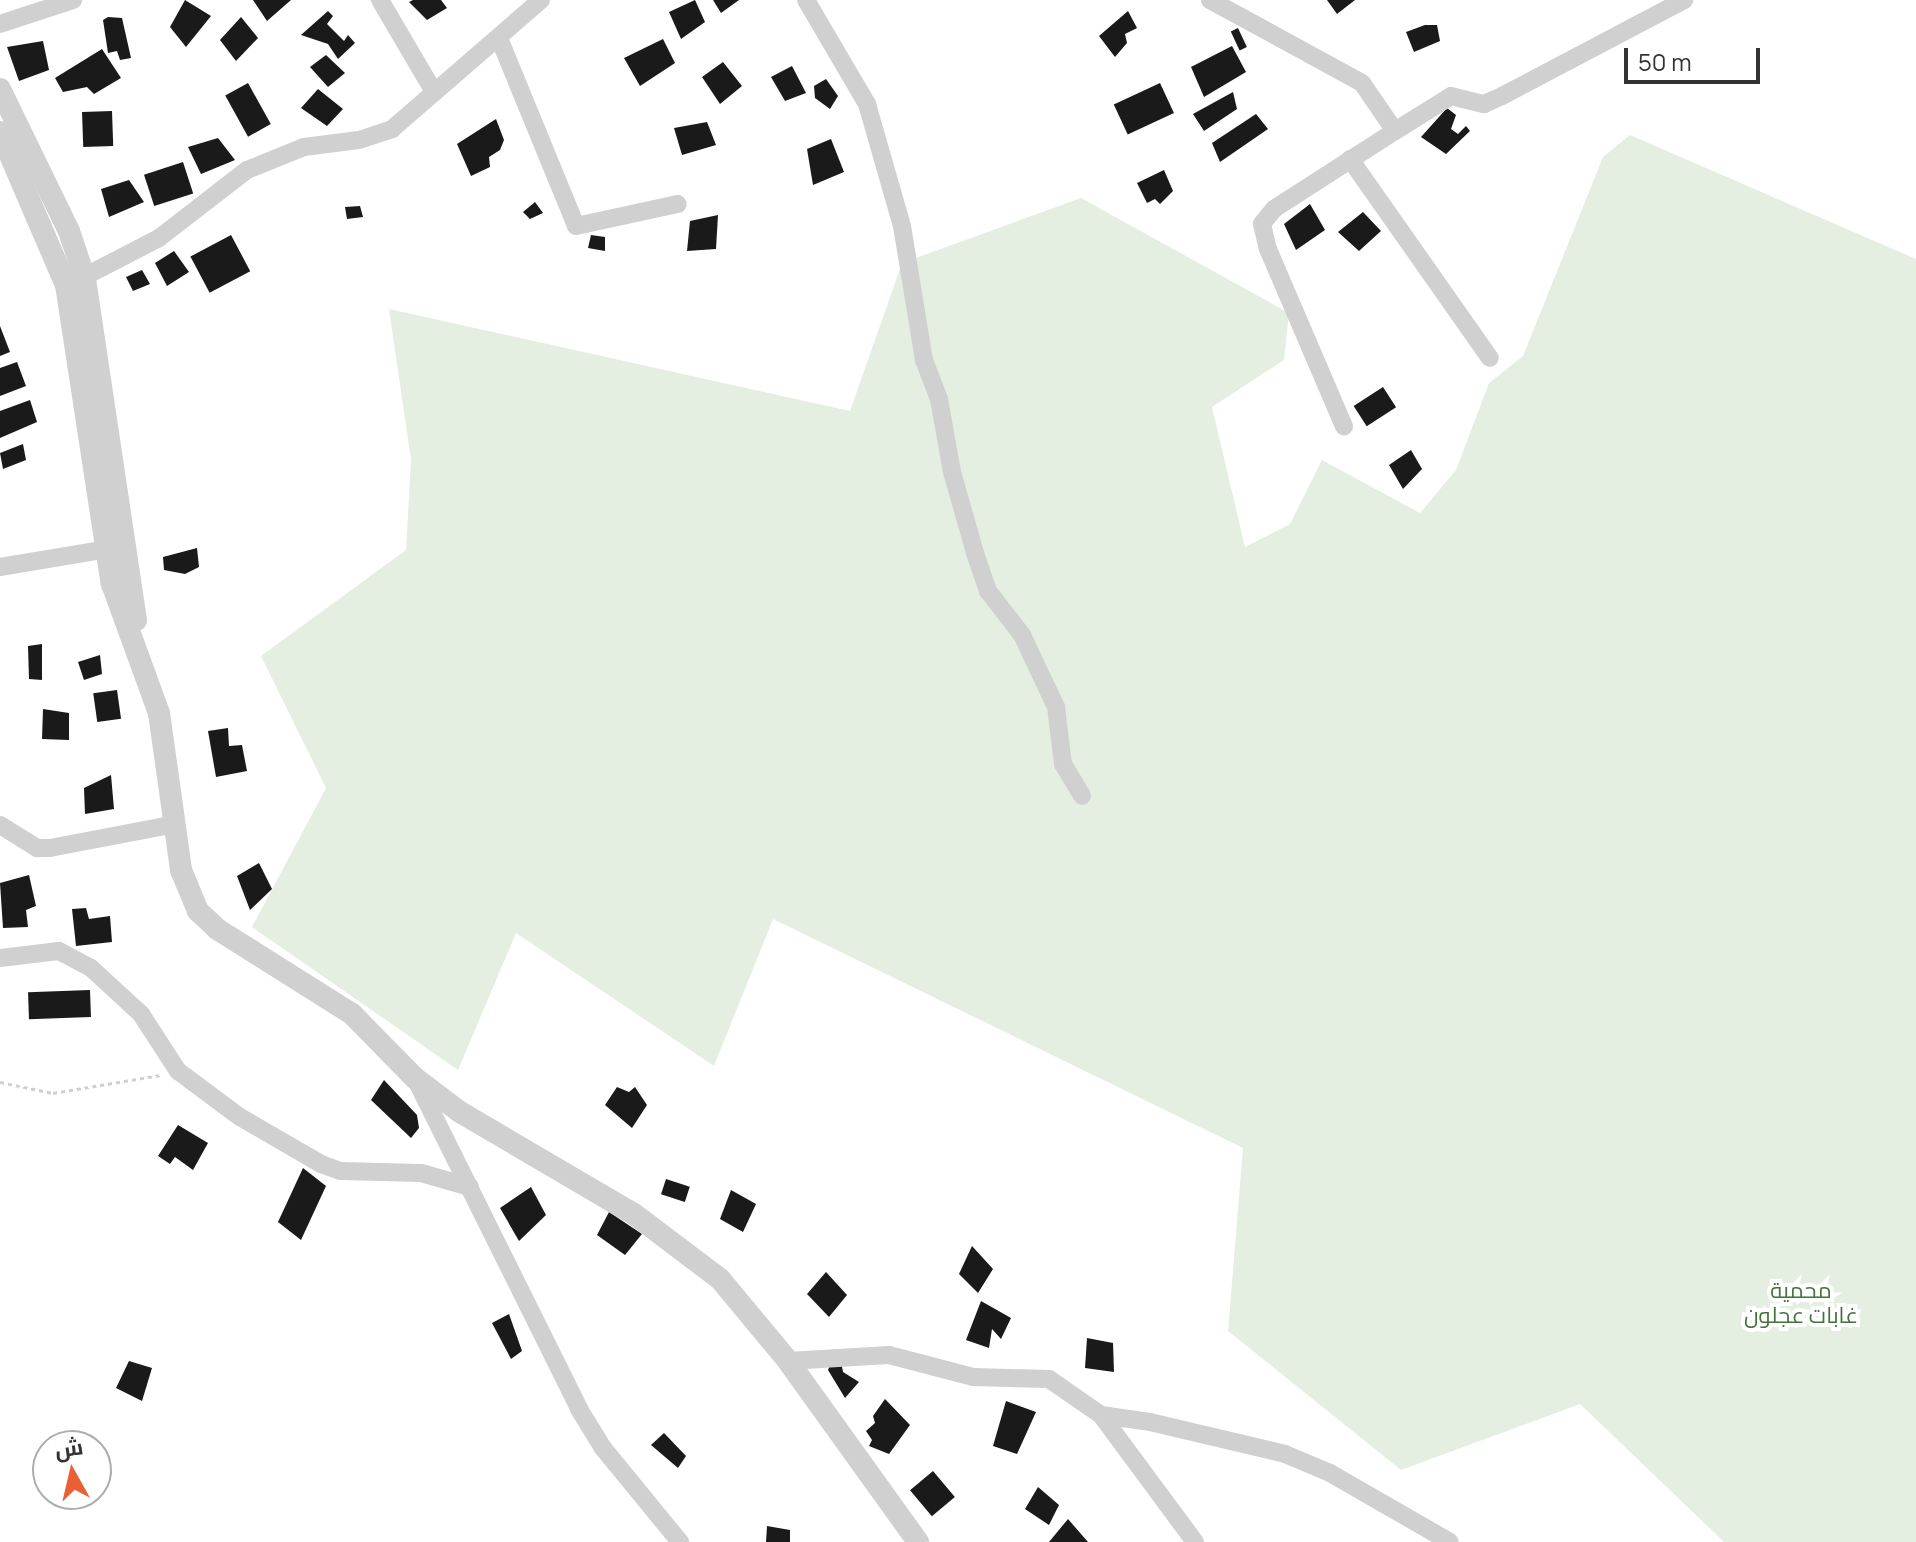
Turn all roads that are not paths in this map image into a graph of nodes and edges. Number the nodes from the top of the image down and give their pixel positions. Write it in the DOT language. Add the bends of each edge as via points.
graph roads {
  1 [pos="73,0"];
  2 [pos="380,0"];
  3 [pos="541,0"];
  4 [pos="806,0"];
  5 [pos="1210,0"];
  6 [pos="1684,0"];
  7 [pos="0,24"];
  8 [pos="499,38"];
  9 [pos="0,89"];
  10 [pos="434,92"];
  11 [pos="1395,131"];
  12 [pos="0,132"];
  13 [pos="1350,159"];
  14 [pos="678,204"];
  15 [pos="75,282"];
  16 [pos="1490,358"];
  17 [pos="1344,426"];
  18 [pos="114,548"];
  19 [pos="0,567"];
  20 [pos="1082,796"];
  21 [pos="176,824"];
  22 [pos="0,825"];
  23 [pos="0,958"];
  24 [pos="415,1078"];
  25 [pos="470,1187"];
  26 [pos="788,1361"];
  27 [pos="1101,1415"];
  28 [pos="680,1542"];
  29 [pos="918,1542"];
  30 [pos="1195,1542"];
  31 [pos="1450,1542"];
  1 -- 7 [label="street"];
  2 -- 10 [label="street"];
  3 -- 8 [label="street"];
  4 -- 20 [label="street" via="867,104 902,226 924,360 939,399 975,553 988,591 1022,635 1056,707 1063,764"];
  5 -- 11 [label="street" via="1362,83"];
  6 -- 11 [label="street" via="1502,96 1484,104 1451,96"];
  8 -- 10 [label="street"];
  8 -- 14 [label="street" via="576,226"];
  9 -- 15 [label="street" via="69,231"];
  10 -- 15 [label="street" via="392,129 359,140 304,147 247,170 159,238"];
  11 -- 13 [label="street"];
  12 -- 15 [label="street"];
  13 -- 16 [label="street"];
  13 -- 17 [label="street" via="1274,209 1263,220 1262,233"];
  15 -- 18 [label="street"];
  18 -- 19 [label="street"];
  18 -- 21 [label="street" via="138,653 159,713"];
  21 -- 22 [label="street" via="50,848 37,848"];
  21 -- 24 [label="street" via="181,870 198,911 217,929 352,1014"];
  23 -- 25 [label="street" via="59,951 91,968 141,1014 178,1071 240,1117 321,1164 340,1171 421,1173"];
  24 -- 25 [label="street"];
  24 -- 26 [label="street" via="460,1112 683,1247 751,1313"];
  25 -- 28 [label="street" via="579,1409 603,1448"];
  26 -- 27 [label="street" via="868,1353 909,1357 985,1379 1049,1379"];
  26 -- 29 [label="street"];
  27 -- 30 [label="street"];
  27 -- 31 [label="street" via="1285,1454 1330,1473"];
}
